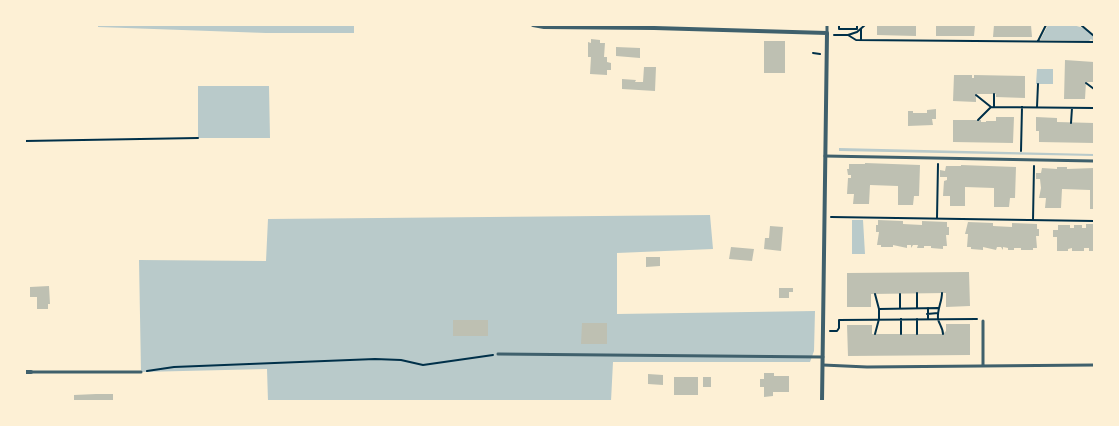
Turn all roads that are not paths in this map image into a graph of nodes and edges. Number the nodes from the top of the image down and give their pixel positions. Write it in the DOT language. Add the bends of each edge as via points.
graph roads {
  1 [pos="534,25"];
  2 [pos="827,25"];
  3 [pos="827,33"];
  4 [pos="825,156"];
  5 [pos="1094,161"];
  6 [pos="982,320"];
  7 [pos="498,354"];
  8 [pos="823,357"];
  9 [pos="823,365"];
  10 [pos="1094,365"];
  11 [pos="983,366"];
  12 [pos="25,372"];
  13 [pos="31,372"];
  14 [pos="141,372"];
  15 [pos="822,401"];
  1 -- 3 [label="street" via="544,28"];
  2 -- 3 [label="lane"];
  3 -- 4 [label="street"];
  4 -- 5 [label="lane"];
  4 -- 8 [label="street"];
  6 -- 11 [label="lane"];
  7 -- 8 [label="lane"];
  8 -- 9 [label="street"];
  9 -- 11 [label="lane"];
  9 -- 15 [label="street"];
  10 -- 11 [label="lane"];
  12 -- 13 [label="street"];
  13 -- 14 [label="lane"];
}
